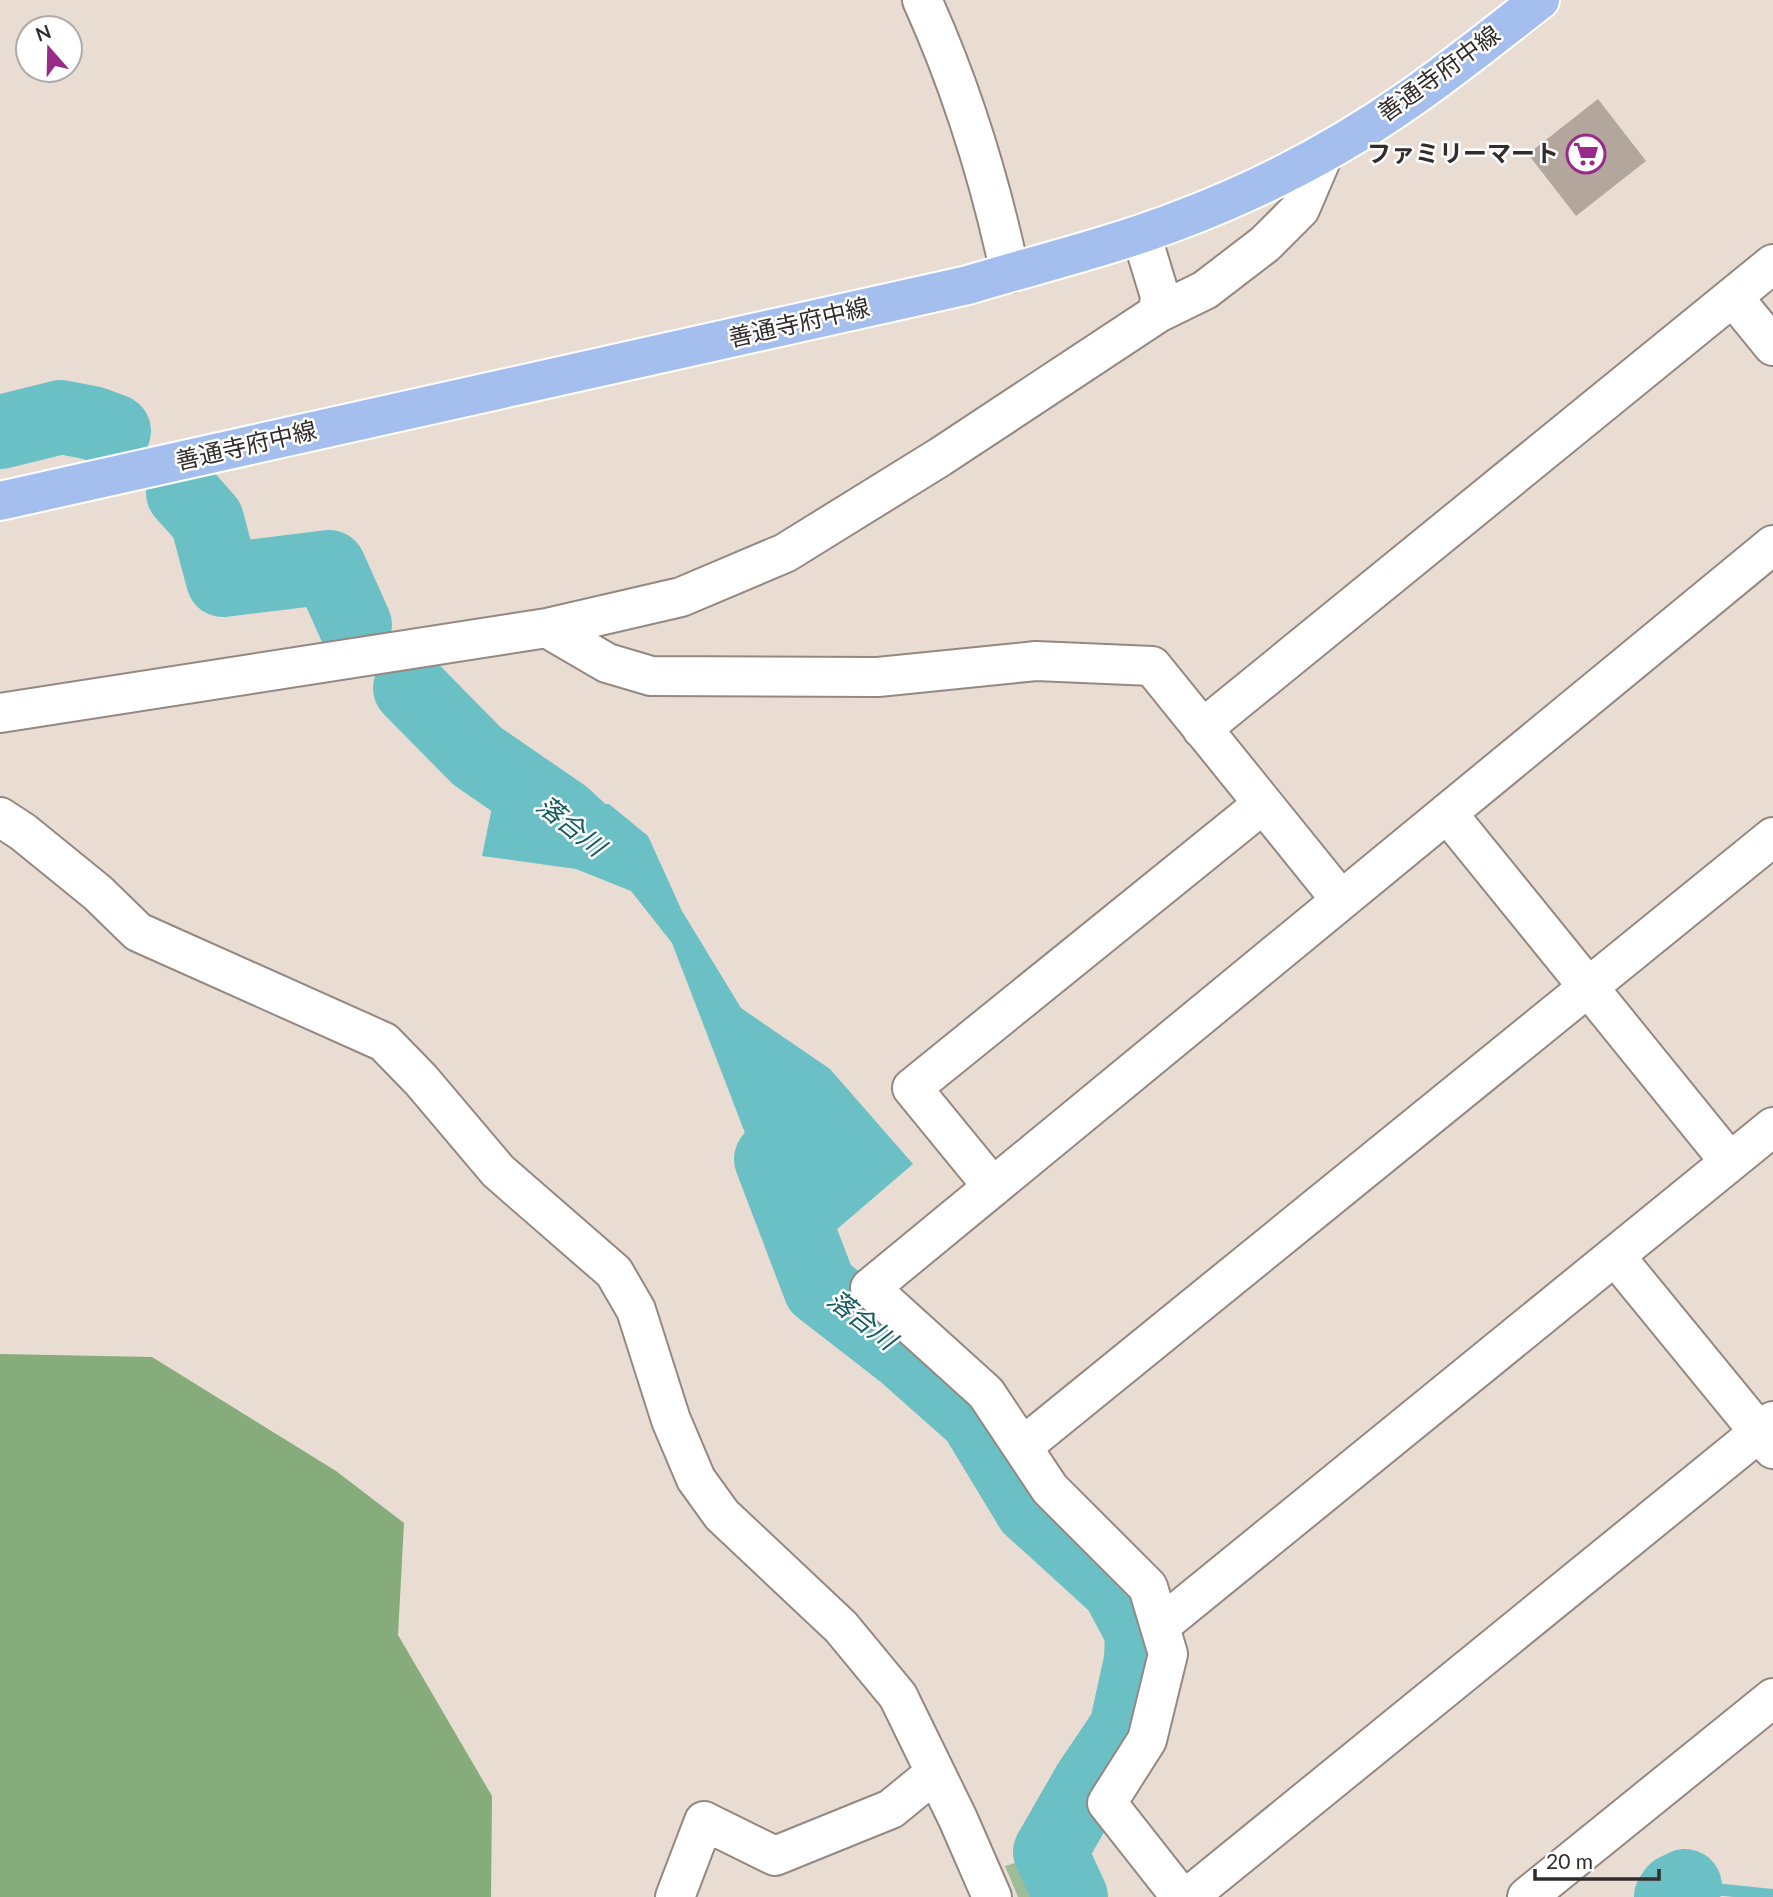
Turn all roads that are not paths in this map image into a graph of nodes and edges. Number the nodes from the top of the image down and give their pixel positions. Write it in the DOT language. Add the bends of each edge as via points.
graph roads {
  1 [pos="922,0"];
  2 [pos="1540,0"];
  3 [pos="1324,153"];
  4 [pos="1141,234"];
  5 [pos="1773,264"];
  6 [pos="1010,273"];
  7 [pos="1733,297"];
  8 [pos="1157,313"];
  9 [pos="1773,346"];
  10 [pos="0,501"];
  11 [pos="1773,545"];
  12 [pos="547,628"];
  13 [pos="0,713"];
  14 [pos="1202,729"];
  15 [pos="1263,804"];
  16 [pos="1447,813"];
  17 [pos="0,817"];
  18 [pos="1773,837"];
  19 [pos="1341,900"];
  20 [pos="1588,987"];
  21 [pos="1773,1127"];
  22 [pos="1730,1162"];
  23 [pos="993,1187"];
  24 [pos="1615,1256"];
  25 [pos="1768,1434"];
  26 [pos="1022,1447"];
  27 [pos="1160,1626"];
  28 [pos="1773,1698"];
  29 [pos="935,1773"];
  30 [pos="675,1897"];
  31 [pos="992,1897"];
  32 [pos="1181,1897"];
  33 [pos="1188,1897"];
  34 [pos="1527,1897"];
  1 -- 6 [label="street" via="987,180"];
  2 -- 3 [label="main road, 善通寺府中線" via="1408,101"];
  3 -- 4 [label="main road, 善通寺府中線"];
  3 -- 8 [label="street" via="1300,209 1265,244 1205,290"];
  4 -- 6 [label="main road, 善通寺府中線"];
  4 -- 8 [label="street" via="1160,296"];
  5 -- 7 [label="street"];
  6 -- 10 [label="main road, 善通寺府中線"];
  7 -- 9 [label="street"];
  7 -- 14 [label="street"];
  8 -- 12 [label="street" via="785,553 681,597"];
  11 -- 16 [label="street"];
  12 -- 13 [label="street"];
  12 -- 14 [label="street" via="607,663 651,676 878,677 1036,661 1152,666"];
  14 -- 15 [label="street"];
  15 -- 19 [label="street"];
  15 -- 23 [label="street" via="912,1088"];
  16 -- 19 [label="street"];
  16 -- 20 [label="street"];
  17 -- 29 [label="street" via="88,885 138,932 384,1042 498,1171 614,1272 636,1310 671,1420 696,1479 722,1515 841,1627 882,1676 898,1696"];
  18 -- 20 [label="street"];
  19 -- 23 [label="street"];
  20 -- 22 [label="street"];
  20 -- 26 [label="street"];
  21 -- 22 [label="street"];
  22 -- 24 [label="street"];
  23 -- 26 [label="street" via="870,1288 986,1394"];
  24 -- 25 [label="street"];
  24 -- 27 [label="street"];
  25 -- 33 [label="street"];
  26 -- 27 [label="street" via="1050,1489 1149,1587"];
  27 -- 32 [label="street" via="1168,1654 1147,1740 1107,1803"];
  28 -- 34 [label="street"];
  29 -- 30 [label="street" via="891,1809 775,1856 704,1821"];
  29 -- 31 [label="street"];
}
